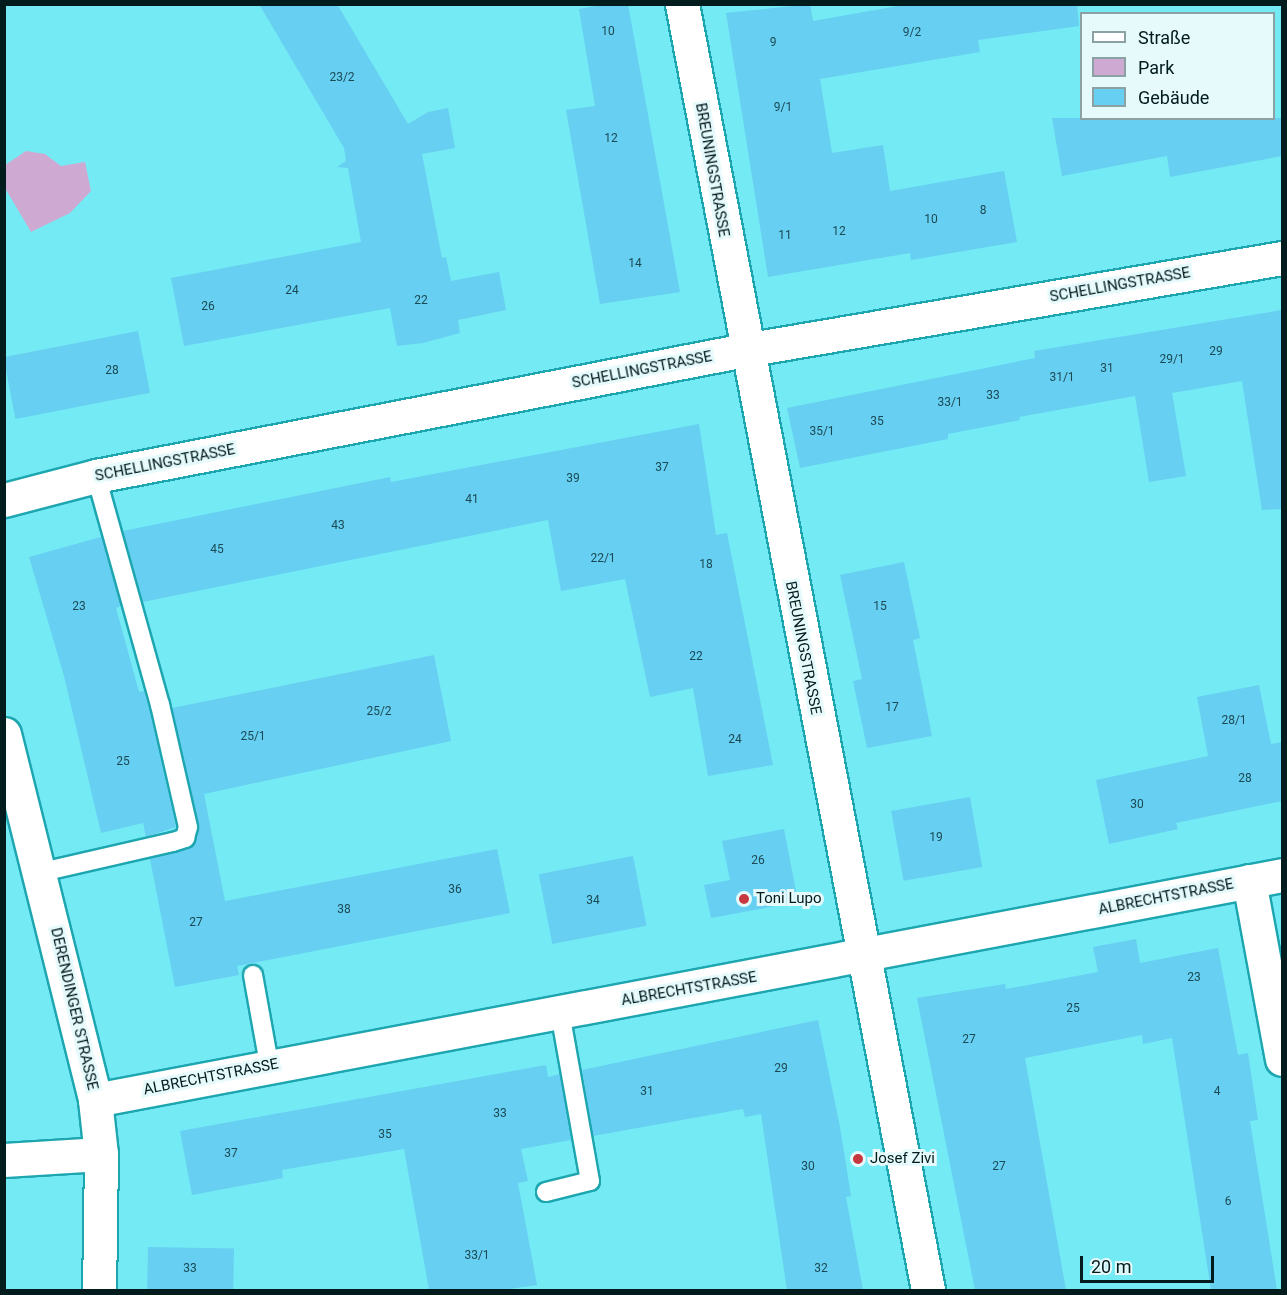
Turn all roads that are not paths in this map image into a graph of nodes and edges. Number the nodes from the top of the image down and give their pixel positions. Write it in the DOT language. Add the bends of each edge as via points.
graph roads {
  1 [pos="682,4"];
  2 [pos="1282,258"];
  3 [pos="745,350"];
  4 [pos="96,476"];
  5 [pos="4,500"];
  6 [pos="4,734"];
  7 [pos="42,872"];
  8 [pos="1282,875"];
  9 [pos="1249,881"];
  10 [pos="863,957"];
  11 [pos="253,975"];
  12 [pos="560,1012"];
  13 [pos="1282,1059"];
  14 [pos="269,1065"];
  15 [pos="95,1100"];
  16 [pos="101,1154"];
  17 [pos="4,1160"];
  18 [pos="546,1192"];
  19 [pos="99,1290"];
  20 [pos="928,1290"];
  1 -- 3 [label="street, BREUNINGSTRASSE"];
  2 -- 3 [label="street, SCHELLINGSTRASSE"];
  3 -- 4 [label="street, SCHELLINGSTRASSE"];
  3 -- 10 [label="street, BREUNINGSTRASSE"];
  4 -- 5 [label="street, SCHELLINGSTRASSE"];
  4 -- 7 [label="lane" via="160,705 188,827 185,838 173,842"];
  6 -- 7 [label="street, DERENDINGER STRASSE"];
  7 -- 15 [label="street, DERENDINGER STRASSE"];
  8 -- 9 [label="street, ALBRECHTSTRASSE"];
  9 -- 10 [label="street, ALBRECHTSTRASSE"];
  9 -- 13 [label="street"];
  10 -- 12 [label="street, ALBRECHTSTRASSE"];
  10 -- 20 [label="street, BREUNINGSTRASSE"];
  11 -- 14 [label="lane"];
  12 -- 14 [label="street, ALBRECHTSTRASSE"];
  12 -- 18 [label="lane" via="590,1181"];
  14 -- 15 [label="street, ALBRECHTSTRASSE"];
  15 -- 16 [label="street, DERENDINGER STRASSE"];
  16 -- 17 [label="street"];
  16 -- 19 [label="street, DERENDINGER STRASSE"];
}
